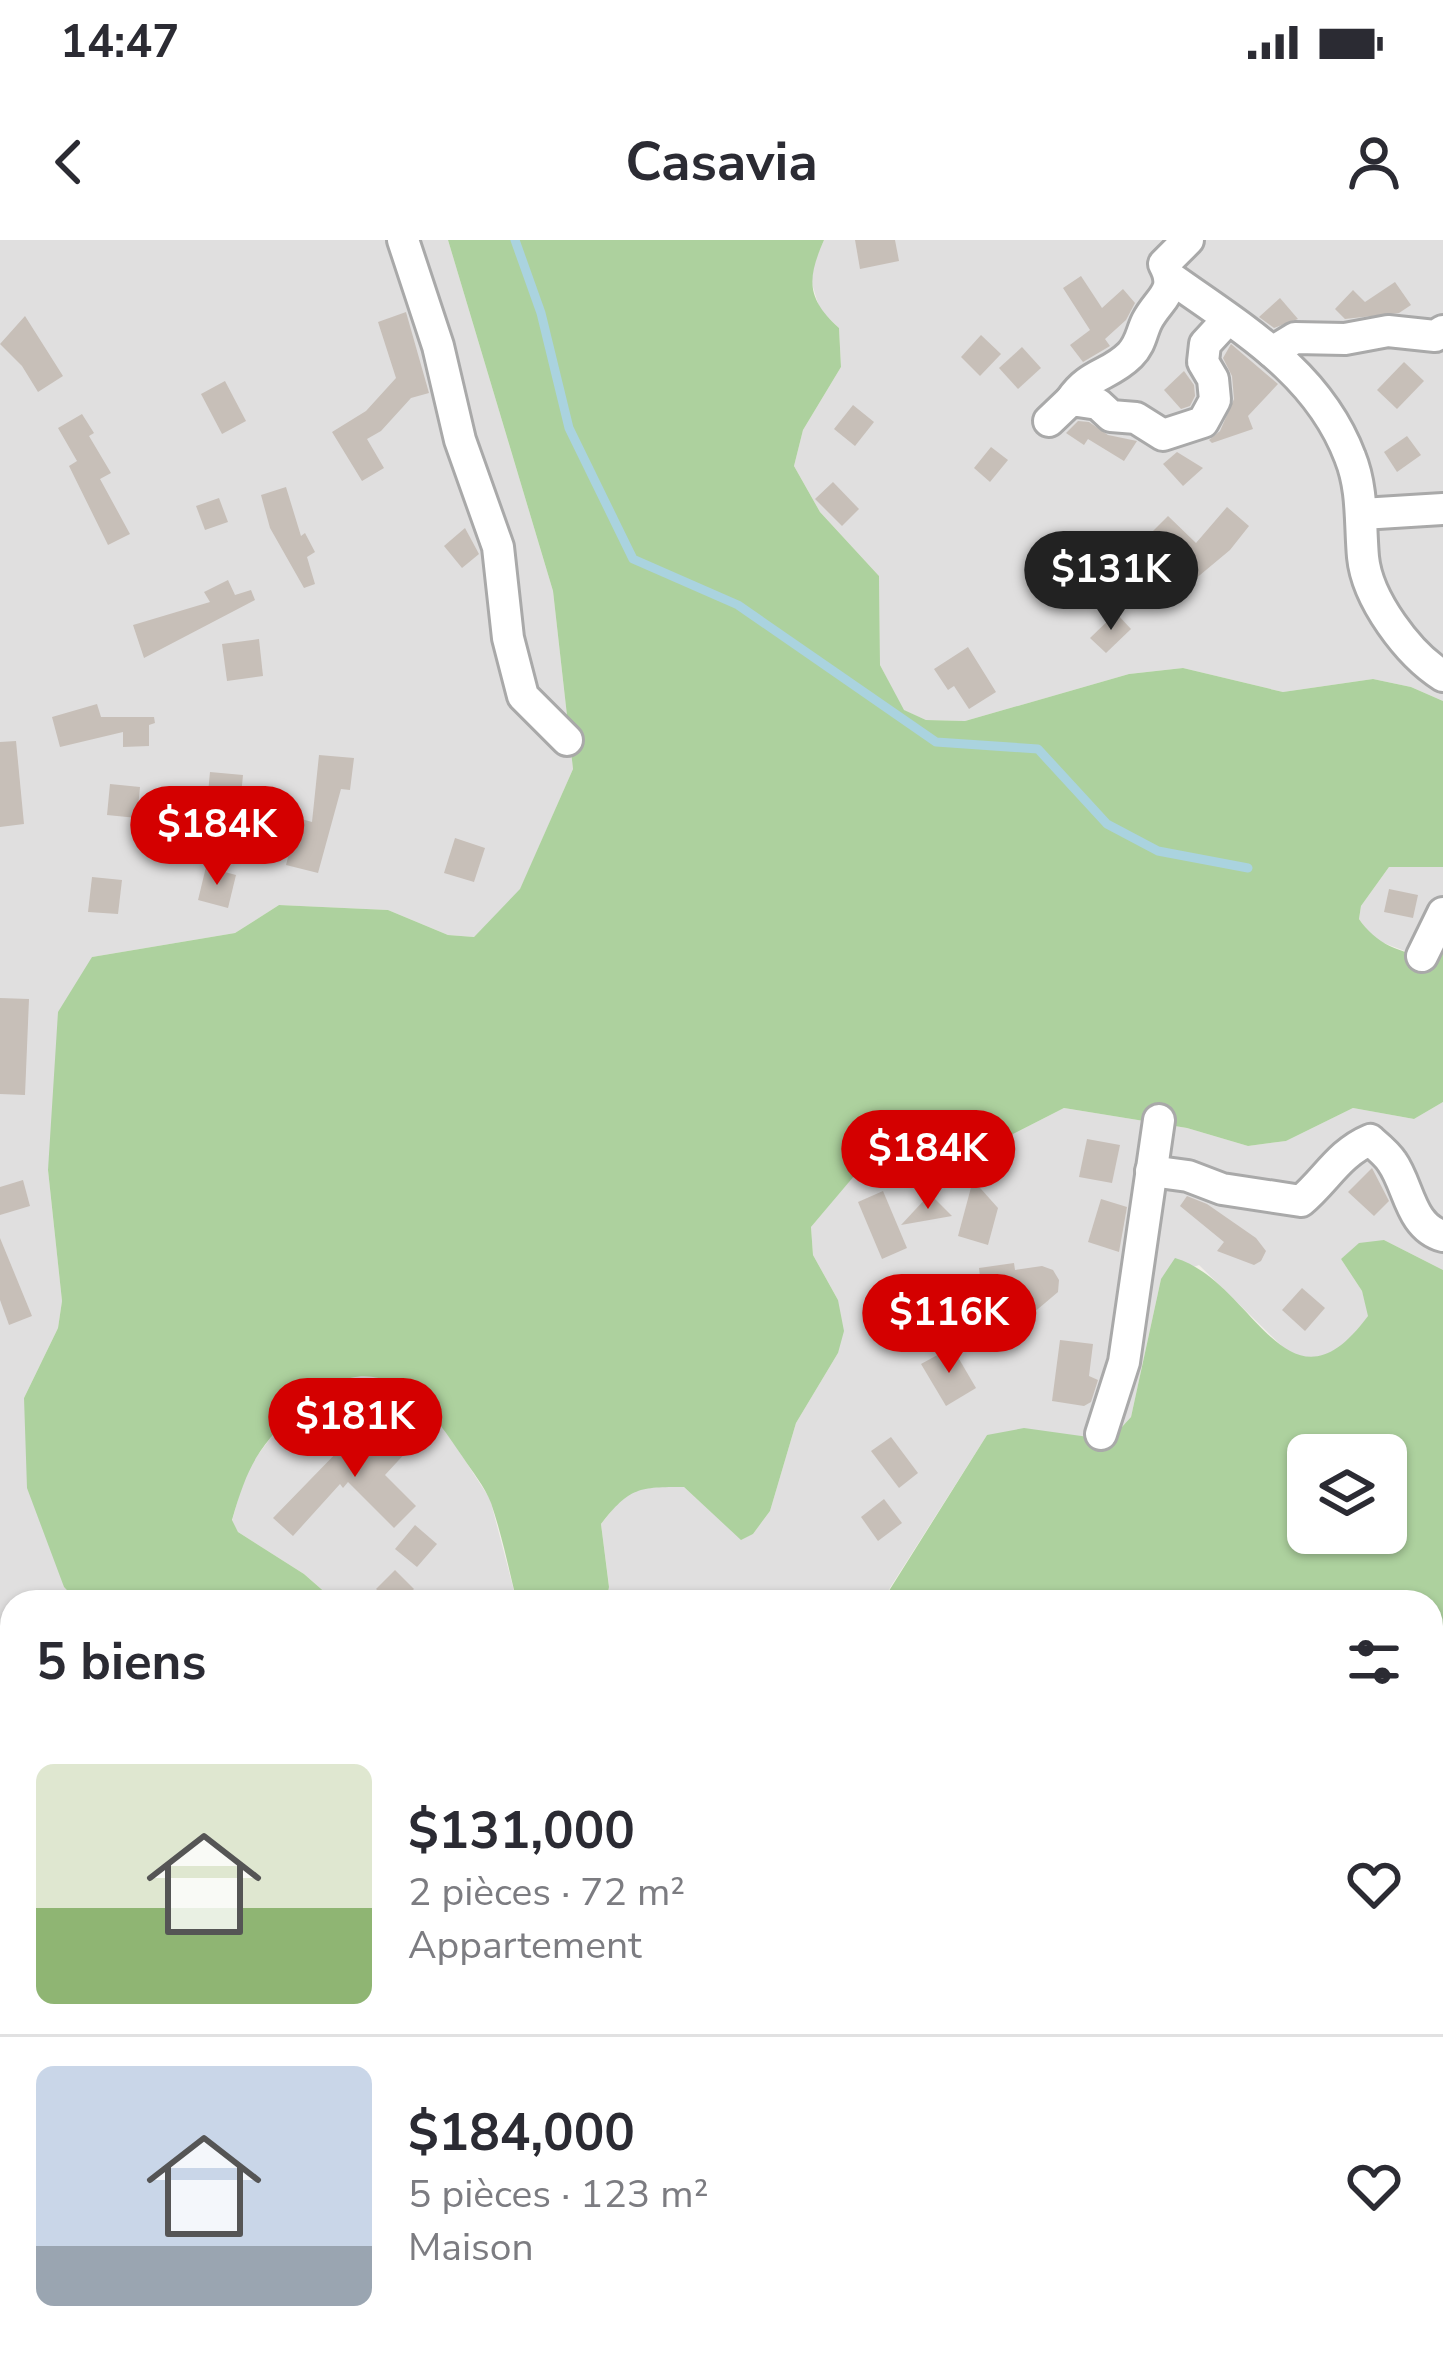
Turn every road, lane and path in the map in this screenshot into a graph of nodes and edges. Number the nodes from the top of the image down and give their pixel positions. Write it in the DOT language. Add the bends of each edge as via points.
graph roads {
  1 [pos="403,240"];
  2 [pos="1188,240"];
  3 [pos="1171,278"];
  4 [pos="1228,319"];
  5 [pos="1443,331"];
  6 [pos="1272,352"];
  7 [pos="1443,509"];
  8 [pos="1363,514"];
  9 [pos="1443,676"];
  10 [pos="567,740"];
  11 [pos="1443,913"];
  12 [pos="1422,956"];
  13 [pos="1159,1120"];
  14 [pos="1151,1171"];
  15 [pos="1443,1236"];
  16 [pos="1101,1434"];
  1 -- 10 [label="street" via="498,547 523,696"];
  2 -- 3 [label="street" via="1164,264"];
  3 -- 4 [label="street"];
  3 -- 4 [label="street" via="1140,343 1106,373 1084,380 1060,411 1098,404 1163,435 1203,422 1215,400 1205,344"];
  4 -- 6 [label="street"];
  5 -- 6 [label="street" via="1295,338"];
  6 -- 8 [label="street" via="1303,376 1332,420 1351,458"];
  7 -- 8 [label="street"];
  8 -- 9 [label="street" via="1363,563 1392,629"];
  11 -- 12 [label="street"];
  13 -- 14 [label="street"];
  14 -- 15 [label="street" via="1301,1201 1346,1150 1370,1140 1393,1162 1418,1217"];
  14 -- 16 [label="street" via="1124,1362"];
}
